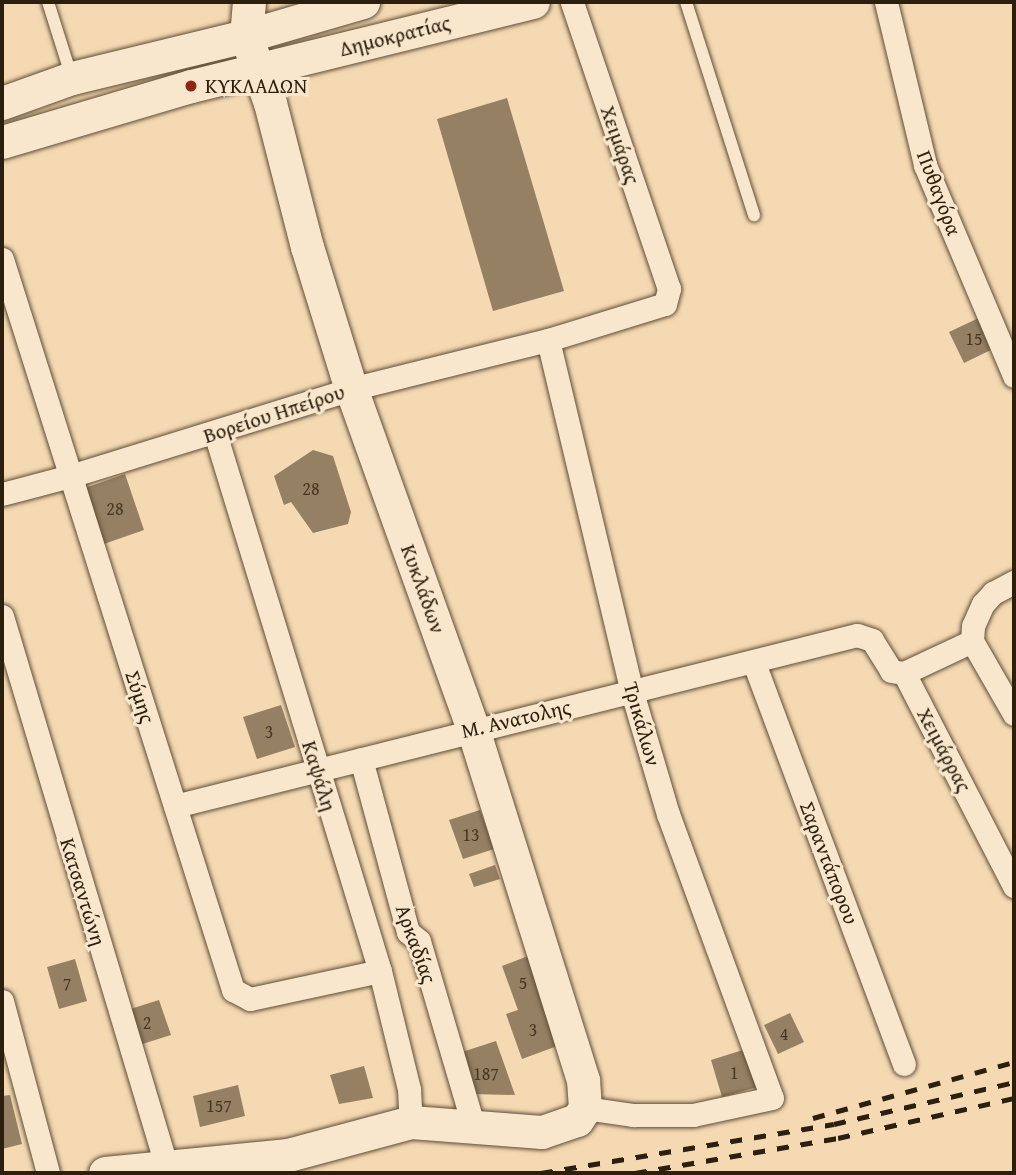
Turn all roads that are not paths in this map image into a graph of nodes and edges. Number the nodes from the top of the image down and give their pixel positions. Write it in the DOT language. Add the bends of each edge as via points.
graph roads {
  1 [pos="48,2"];
  2 [pos="249,2"];
  3 [pos="363,2"];
  4 [pos="533,2"];
  5 [pos="572,2"];
  6 [pos="686,2"];
  7 [pos="886,2"];
  8 [pos="246,36"];
  9 [pos="256,71"];
  10 [pos="72,78"];
  11 [pos="2,103"];
  12 [pos="2,142"];
  13 [pos="754,215"];
  14 [pos="2,259"];
  15 [pos="668,289"];
  16 [pos="548,340"];
  17 [pos="1014,376"];
  18 [pos="351,389"];
  19 [pos="215,433"];
  20 [pos="69,477"];
  21 [pos="2,494"];
  22 [pos="1014,582"];
  23 [pos="2,616"];
  24 [pos="858,635"];
  25 [pos="972,641"];
  26 [pos="754,663"];
  27 [pos="904,673"];
  28 [pos="632,692"];
  29 [pos="1014,714"];
  30 [pos="473,729"];
  31 [pos="361,759"];
  32 [pos="317,771"];
  33 [pos="175,806"];
  34 [pos="1014,886"];
  35 [pos="380,971"];
  36 [pos="2,1001"];
  37 [pos="904,1063"];
  38 [pos="585,1108"];
  39 [pos="411,1122"];
  40 [pos="474,1128"];
  41 [pos="167,1168"];
  42 [pos="48,1173"];
  43 [pos="105,1173"];
  1 -- 10 [label="lane"];
  2 -- 8 [label="street"];
  3 -- 8 [label="street, Δημοκρατίας"];
  4 -- 9 [label="street, Δημοκρατίας"];
  5 -- 15 [label="street, Χειμάρας"];
  6 -- 13 [label="lane"];
  7 -- 17 [label="street, Πυθαγόρα" via="925,165"];
  8 -- 9 [label="street"];
  8 -- 10 [label="street, Δημοκρατίας"];
  9 -- 12 [label="street, Δημοκρατίας"];
  9 -- 18 [label="street, Κυκλάδων" via="270,103 307,247"];
  10 -- 11 [label="street, Δημοκρατίας"];
  14 -- 20 [label="street, Σύμης"];
  15 -- 16 [label="street, Βορείου Ηπείρου" via="665,304 651,311"];
  16 -- 18 [label="street, Βορείου Ηπείρου"];
  16 -- 28 [label="street, Τρικάλων"];
  18 -- 19 [label="street, Βορείου Ηπείρου"];
  18 -- 30 [label="street, Κυκλάδων"];
  19 -- 20 [label="street, Βορείου Ηπείρου"];
  19 -- 32 [label="street, Καψάλη"];
  20 -- 21 [label="street, Βορείου Ηπείρου"];
  20 -- 33 [label="street, Σύμης"];
  22 -- 25 [label="street" via="983,604"];
  23 -- 41 [label="street, Κατσαντώνη"];
  24 -- 26 [label="street, Μ. Ανατολης"];
  24 -- 27 [label="street, Χειμάρρας" via="873,640 891,671"];
  25 -- 27 [label="street"];
  25 -- 29 [label="street"];
  26 -- 28 [label="street, Μ. Ανατολης"];
  26 -- 37 [label="street, Σαραντάπορου"];
  27 -- 34 [label="street, Χειμάρρας"];
  28 -- 30 [label="street, Μ. Ανατολης"];
  28 -- 38 [label="street, Τρικάλων" via="668,814 772,1098 694,1115 633,1115"];
  30 -- 31 [label="street, Μ. Ανατολης"];
  30 -- 38 [label="street, Κυκλάδων" via="583,1080"];
  31 -- 32 [label="street, Μ. Ανατολης"];
  31 -- 40 [label="street, Αρκαδίας" via="408,932 419,941"];
  32 -- 33 [label="street, Μ. Ανατολης"];
  32 -- 35 [label="street, Καψάλη"];
  33 -- 35 [label="street, Σύμης" via="233,990 250,999"];
  35 -- 39 [label="street, Καψάλη" via="410,1089"];
  36 -- 42 [label="street"];
  38 -- 40 [label="street" via="577,1120 542,1132"];
  39 -- 40 [label="street"];
  39 -- 41 [label="street" via="288,1155"];
  41 -- 43 [label="street"];
}
